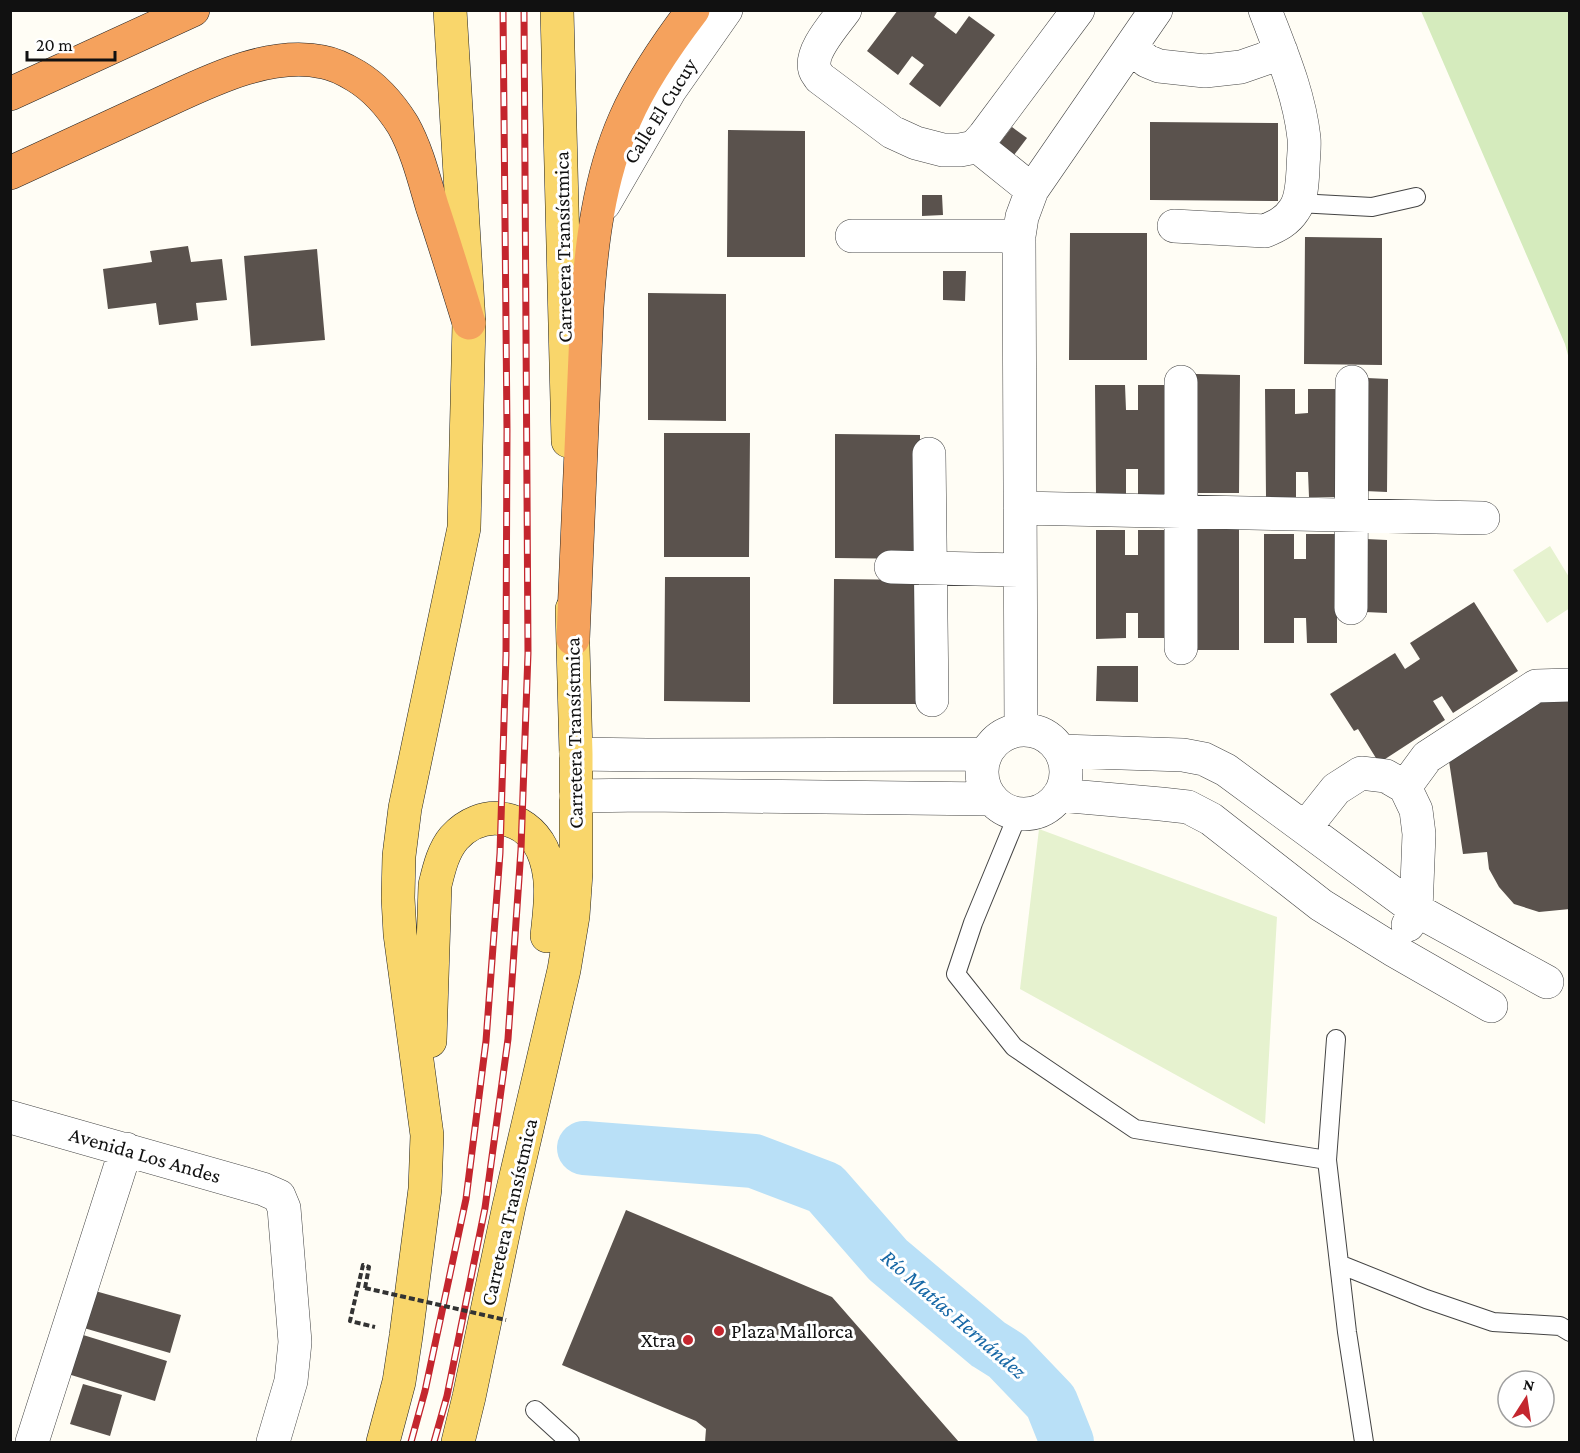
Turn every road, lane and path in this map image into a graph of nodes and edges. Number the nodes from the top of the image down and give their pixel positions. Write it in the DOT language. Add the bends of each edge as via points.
graph roads {
  1 [pos="193,10"];
  2 [pos="450,10"];
  3 [pos="557,10"];
  4 [pos="693,10"];
  5 [pos="726,10"];
  6 [pos="845,10"];
  7 [pos="1078,10"];
  8 [pos="1156,10"];
  9 [pos="1264,10"];
  10 [pos="1131,48"];
  11 [pos="1281,51"];
  12 [pos="10,94"];
  13 [pos="976,145"];
  14 [pos="10,173"];
  15 [pos="1032,190"];
  16 [pos="1416,197"];
  17 [pos="1298,203"];
  18 [pos="598,214"];
  19 [pos="1174,226"];
  20 [pos="852,236"];
  21 [pos="1019,236"];
  22 [pos="469,323"];
  23 [pos="1181,382"];
  24 [pos="1352,382"];
  25 [pos="929,454"];
  26 [pos="1020,508"];
  27 [pos="1181,512"];
  28 [pos="1351,515"];
  29 [pos="1483,518"];
  30 [pos="891,567"];
  31 [pos="930,568"];
  32 [pos="1020,570"];
  33 [pos="1350,608"];
  34 [pos="573,639"];
  35 [pos="1181,648"];
  36 [pos="1569,685"];
  37 [pos="932,700"];
  38 [pos="1021,730"];
  39 [pos="1061,751"];
  40 [pos="576,754"];
  41 [pos="986,754"];
  42 [pos="1405,787"];
  43 [pos="1059,795"];
  44 [pos="576,796"];
  45 [pos="1005,806"];
  46 [pos="1305,828"];
  47 [pos="1416,910"];
  48 [pos="1395,951"];
  49 [pos="1547,982"];
  50 [pos="1491,1006"];
  51 [pos="1336,1039"];
  52 [pos="10,1117"];
  53 [pos="428,1135"];
  54 [pos="126,1149"];
  55 [pos="523,1149"];
  56 [pos="1327,1160"];
  57 [pos="1339,1264"];
  58 [pos="506,1320"];
  59 [pos="350,1321"];
  60 [pos="1569,1332"];
  61 [pos="535,1410"];
  62 [pos="32,1443"];
  63 [pos="273,1443"];
  64 [pos="383,1443"];
  65 [pos="458,1443"];
  66 [pos="570,1443"];
  67 [pos="1364,1443"];
  1 -- 12 [label="highway"];
  2 -- 22 [label="main road"];
  3 -- 34 [label="main road, Carretera Transístmica"];
  4 -- 18 [label="highway" via="637,93 610,162"];
  5 -- 18 [label="street, Calle El Cucuy" via="670,90"];
  6 -- 13 [label="street" via="816,53 815,70 820,78 902,138 944,150"];
  7 -- 13 [label="street"];
  8 -- 10 [label="street"];
  9 -- 11 [label="street"];
  10 -- 11 [label="street" via="1159,66 1205,72 1241,67"];
  10 -- 15 [label="street"];
  11 -- 17 [label="street" via="1294,88 1304,139"];
  13 -- 15 [label="street"];
  14 -- 22 [label="highway" via="218,78 285,59 324,62 344,69 377,92 403,126 423,176"];
  15 -- 21 [label="street"];
  16 -- 17 [label="lane" via="1372,207"];
  17 -- 19 [label="street" via="1286,220 1265,231"];
  18 -- 34 [label="highway" via="587,308"];
  20 -- 21 [label="street"];
  21 -- 26 [label="street"];
  22 -- 53 [label="main road" via="464,528 412,771 399,856 400,934"];
  23 -- 27 [label="street"];
  24 -- 28 [label="street"];
  25 -- 31 [label="street"];
  26 -- 27 [label="street"];
  26 -- 32 [label="street"];
  27 -- 28 [label="street"];
  27 -- 35 [label="street"];
  28 -- 29 [label="street"];
  28 -- 33 [label="street"];
  30 -- 31 [label="street"];
  31 -- 32 [label="street"];
  31 -- 37 [label="street"];
  32 -- 38 [label="street"];
  34 -- 40 [label="main road, Carretera Transístmica"];
  36 -- 42 [label="street" via="1536,686 1427,757"];
  38 -- 39 [label="street" via="1051,739"];
  38 -- 41 [label="street" via="995,741"];
  39 -- 43 [label="street" via="1066,766"];
  39 -- 46 [label="street" via="1204,759 1226,770"];
  40 -- 41 [label="street"];
  40 -- 44 [label="main road, Carretera Transístmica"];
  41 -- 45 [label="street" via="982,765 985,788"];
  42 -- 46 [label="street" via="1386,776 1361,773 1336,789"];
  42 -- 47 [label="street" via="1416,810 1419,834"];
  43 -- 45 [label="street" via="1048,807 1034,813"];
  43 -- 48 [label="street" via="1188,807 1212,819 1321,905"];
  44 -- 45 [label="street"];
  44 -- 55 [label="main road, Carretera Transístmica" via="573,916"];
  45 -- 56 [label="lane" via="956,974 1014,1047 1135,1129"];
  46 -- 47 [label="street"];
  47 -- 48 [label="street"];
  47 -- 49 [label="street"];
  48 -- 50 [label="street"];
  51 -- 56 [label="lane"];
  52 -- 54 [label="street, Avenida Los Andes"];
  53 -- 55 [label="main road" via="435,885 439,867 453,839 464,828 488,819 510,820 531,833 542,848 551,884"];
  53 -- 64 [label="main road" via="406,1336"];
  54 -- 62 [label="street"];
  54 -- 63 [label="street, Avenida Los Andes" via="279,1196 284,1208 295,1342 291,1381"];
  55 -- 65 [label="main road, Carretera Transístmica"];
  56 -- 57 [label="lane"];
  57 -- 60 [label="lane" via="1493,1322 1560,1326"];
  57 -- 67 [label="lane"];
  58 -- 59 [label="path, bridge" via="365,1288 369,1267 363,1265"];
  61 -- 66 [label="lane"];
}
